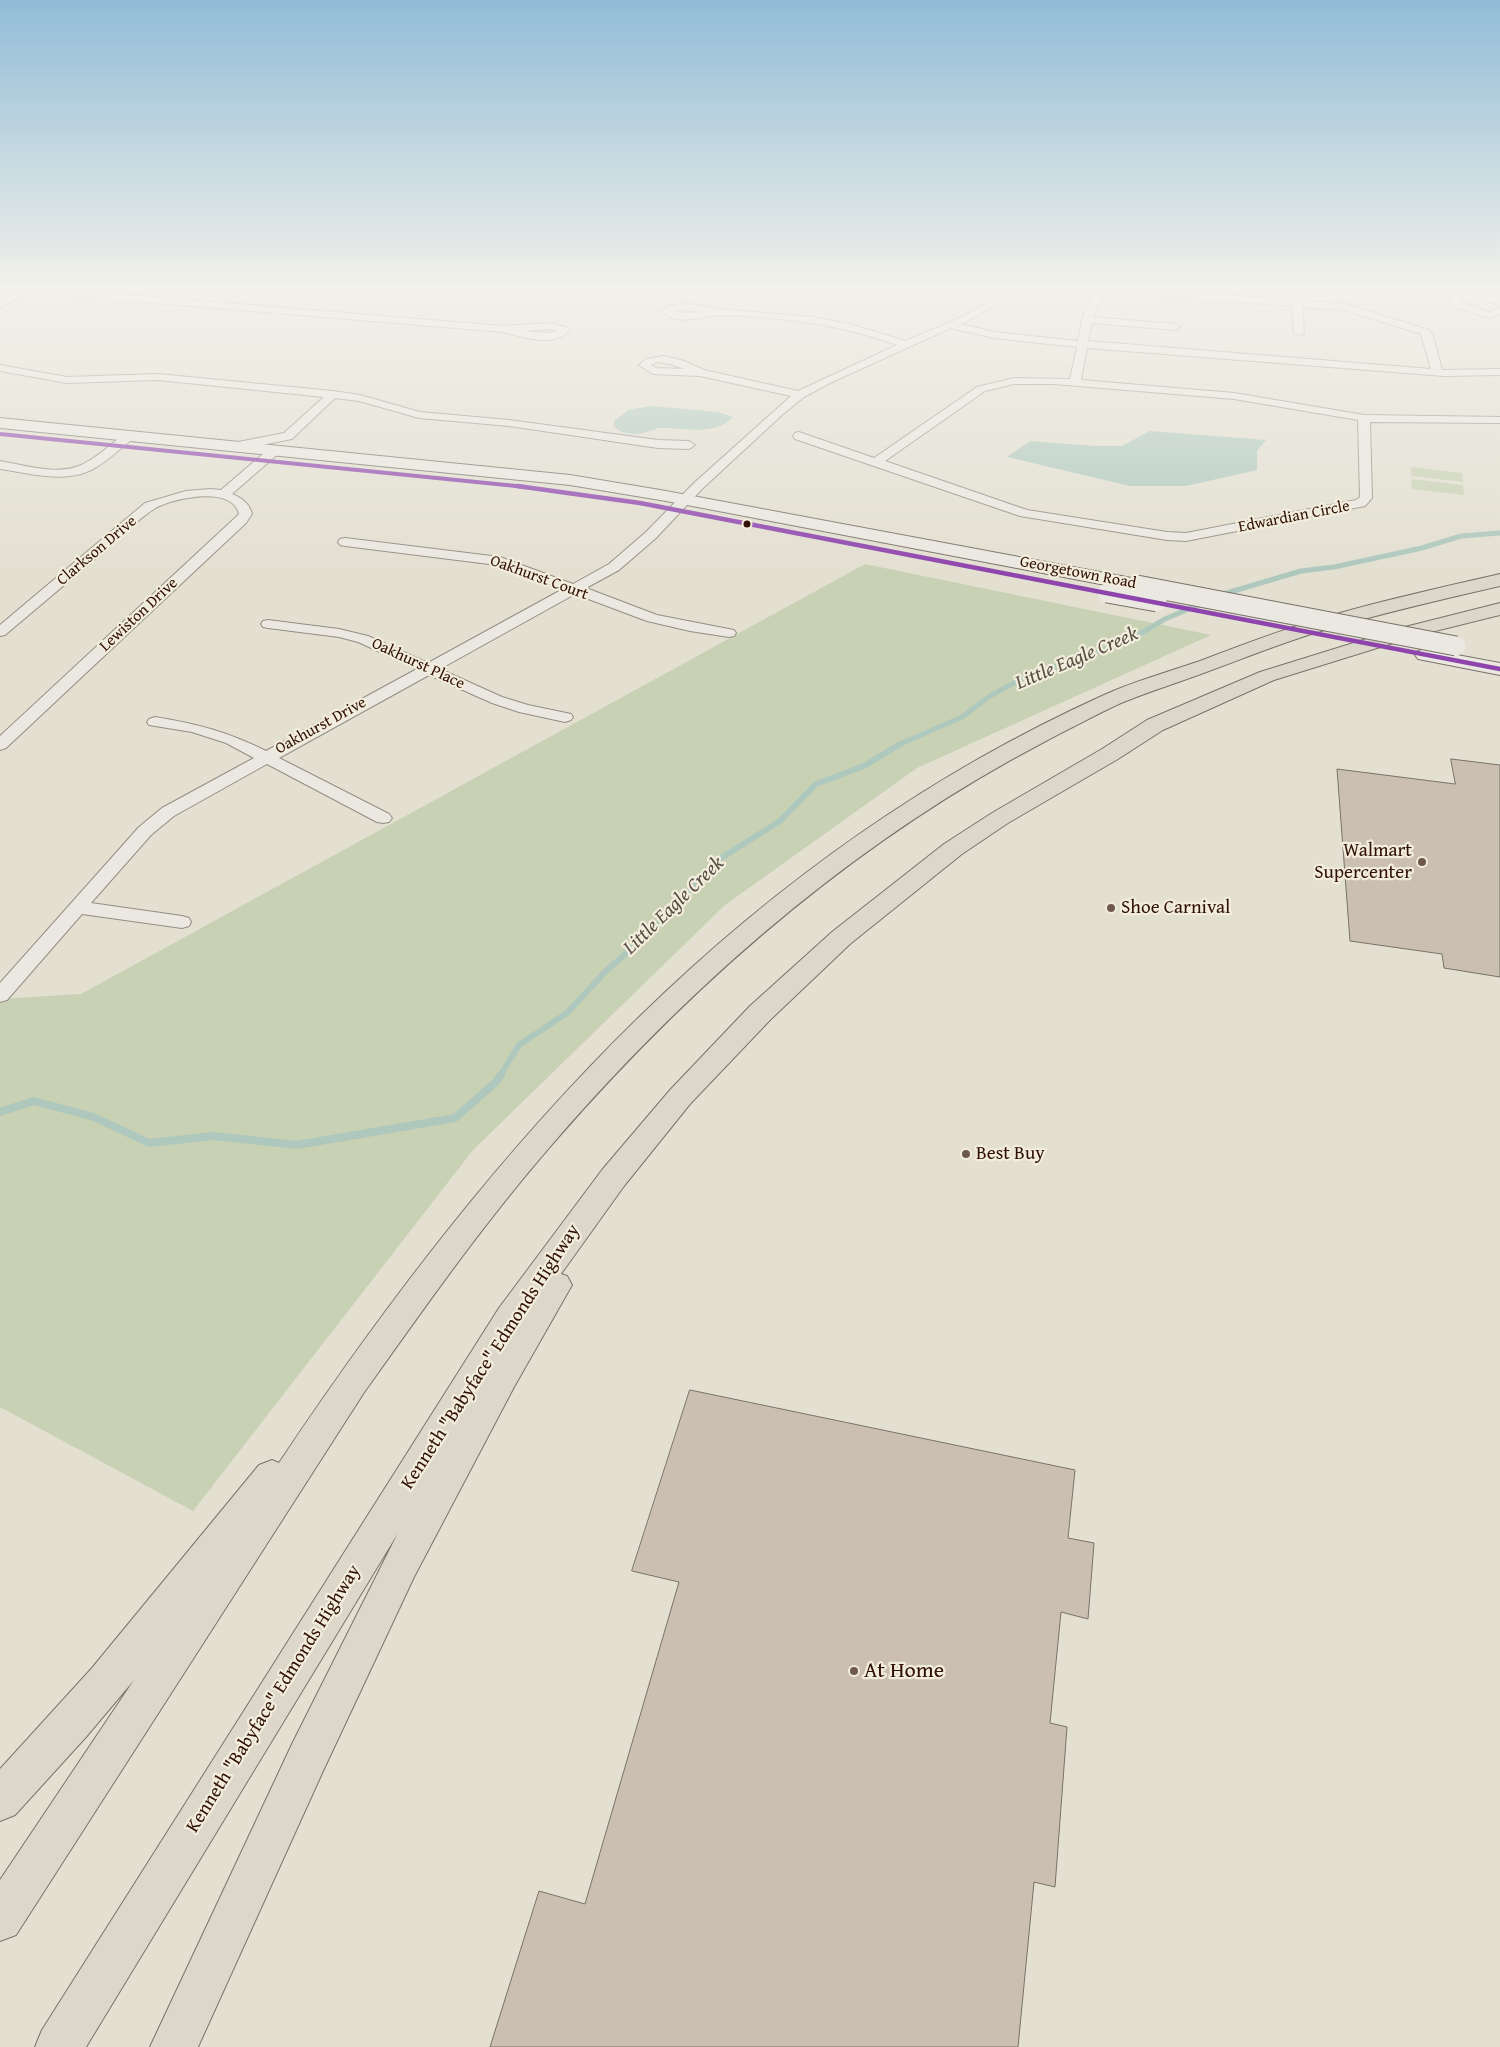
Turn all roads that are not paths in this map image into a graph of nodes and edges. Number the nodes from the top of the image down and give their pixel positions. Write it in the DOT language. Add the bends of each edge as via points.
graph roads {
  1 [pos="208,383"];
  2 [pos="743,383"];
  3 [pos="823,383"];
  4 [pos="1016,383"];
  5 [pos="1063,383"];
  6 [pos="1075,383"];
  7 [pos="333,394"];
  8 [pos="800,395"];
  9 [pos="1364,418"];
  10 [pos="1500,420"];
  11 [pos="0,423"];
  12 [pos="0,434"];
  13 [pos="288,436"];
  14 [pos="799,436"];
  15 [pos="122,440"];
  16 [pos="689,445"];
  17 [pos="255,452"];
  18 [pos="303,453"];
  19 [pos="876,462"];
  20 [pos="6,466"];
  21 [pos="232,470"];
  22 [pos="0,475"];
  23 [pos="215,491"];
  24 [pos="680,505"];
  25 [pos="345,542"];
  26 [pos="1500,580"];
  27 [pos="573,589"];
  28 [pos="1500,608"];
  29 [pos="268,624"];
  30 [pos="0,632"];
  31 [pos="729,633"];
  32 [pos="1500,654"];
  33 [pos="426,669"];
  34 [pos="1500,670"];
  35 [pos="565,717"];
  36 [pos="155,722"];
  37 [pos="0,744"];
  38 [pos="266,757"];
  39 [pos="383,818"];
  40 [pos="77,907"];
  41 [pos="182,922"];
  42 [pos="0,994"];
  43 [pos="695,1081"];
  44 [pos="402,1312"];
  45 [pos="0,1800"];
  46 [pos="0,1919"];
  47 [pos="58,2047"];
  48 [pos="174,2047"];
  1 -- 7 [label="street"];
  2 -- 8 [label="street"];
  3 -- 8 [label="street, Oakhurst Drive"];
  4 -- 19 [label="street" via="985,388 971,395"];
  5 -- 6 [label="street"];
  6 -- 9 [label="street" via="1234,396"];
  7 -- 13 [label="street"];
  7 -- 16 [label="street" via="360,398 419,415 509,422 658,444"];
  8 -- 24 [label="street, Oakhurst Drive"];
  9 -- 10 [label="street"];
  9 -- 19 [label="street, Edwardian Circle" via="1366,498 1360,503 1193,537 1170,537 1031,514"];
  11 -- 15 [label="main road, Georgetown Road"];
  12 -- 15 [label="main road, Georgetown Road"];
  13 -- 17 [label="street"];
  13 -- 18 [label="street"];
  14 -- 19 [label="street, Edwardian Circle"];
  15 -- 17 [label="main road, Georgetown Road"];
  15 -- 20 [label="street" via="76,471"];
  17 -- 18 [label="main road, Georgetown Road"];
  17 -- 21 [label="street"];
  17 -- 23 [label="street"];
  17 -- 24 [label="main road, Georgetown Road"];
  18 -- 24 [label="main road, Georgetown Road" via="560,479"];
  20 -- 22 [label="street"];
  23 -- 30 [label="street, Clarkson Drive" via="180,496 150,506"];
  23 -- 37 [label="street, Lewiston Drive" via="243,505 246,510 244,517"];
  24 -- 27 [label="street, Oakhurst Drive" via="624,560"];
  24 -- 32 [label="main road, Georgetown Road, bridge" via="1137,585"];
  24 -- 34 [label="main road, Georgetown Road, bridge"];
  25 -- 27 [label="street, Oakhurst Court" via="488,558"];
  26 -- 44 [label="highway" via="1310,628 1115,698 1008,751 901,816 764,917 715,958 638,1032 519,1161"];
  27 -- 31 [label="street, Oakhurst Court" via="664,622"];
  27 -- 33 [label="street, Oakhurst Drive"];
  28 -- 43 [label="highway, Kenneth \"Babyface\" Edmonds Highway" via="1412,631 1267,676 1155,725 953,849 794,980"];
  29 -- 33 [label="street, Oakhurst Place" via="354,637"];
  33 -- 35 [label="street, Oakhurst Place" via="503,702"];
  33 -- 38 [label="street, Oakhurst Drive"];
  36 -- 38 [label="street" via="216,734"];
  38 -- 39 [label="street"];
  38 -- 40 [label="street, Oakhurst Drive" via="154,822"];
  40 -- 41 [label="street"];
  40 -- 42 [label="street, Oakhurst Drive"];
  43 -- 47 [label="highway, Kenneth \"Babyface\" Edmonds Highway" via="613,1178 511,1318"];
  43 -- 48 [label="highway" via="593,1225 476,1420 401,1562"];
  44 -- 45 [label="highway" via="155,1625"];
  44 -- 46 [label="highway" via="320,1430"];
}
